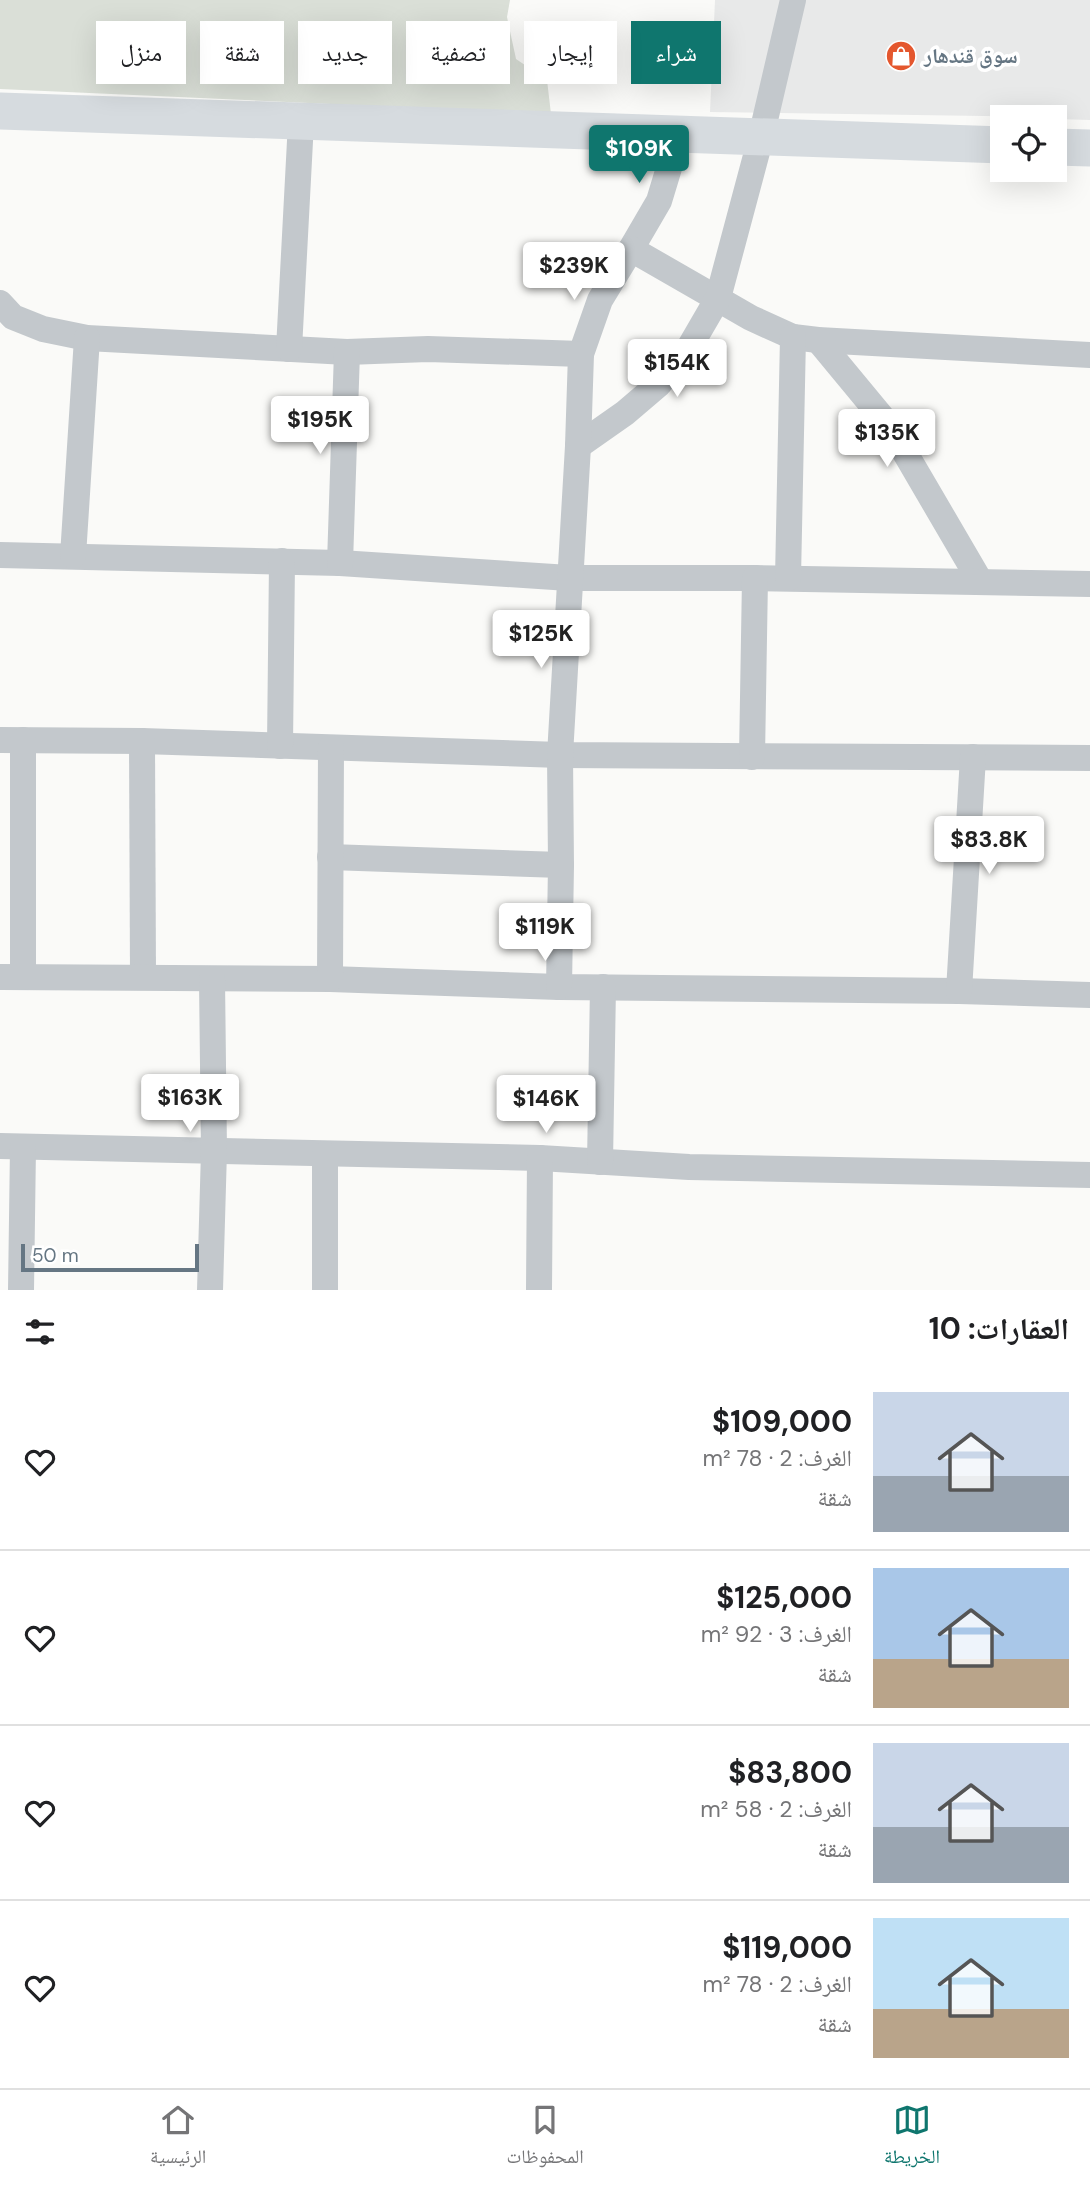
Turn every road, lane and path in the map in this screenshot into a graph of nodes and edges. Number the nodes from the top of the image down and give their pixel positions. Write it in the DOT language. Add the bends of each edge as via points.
graph roads {
  1 [pos="793,0"];
  2 [pos="0,111"];
  3 [pos="301,121"];
  4 [pos="679,135"];
  5 [pos="761,137"];
  6 [pos="990,145"];
  7 [pos="1067,147"];
  8 [pos="1090,148"];
  9 [pos="631,248"];
  10 [pos="718,298"];
  11 [pos="0,303"];
  12 [pos="87,338"];
  13 [pos="805,338"];
  14 [pos="289,349"];
  15 [pos="347,352"];
  16 [pos="581,354"];
  17 [pos="1090,355"];
  18 [pos="578,446"];
  19 [pos="0,555"];
  20 [pos="73,556"];
  21 [pos="282,561"];
  22 [pos="340,563"];
  23 [pos="569,578"];
  24 [pos="755,578"];
  25 [pos="788,578"];
  26 [pos="980,581"];
  27 [pos="1090,584"];
  28 [pos="12,740"];
  29 [pos="142,741"];
  30 [pos="280,747"];
  31 [pos="331,748"];
  32 [pos="560,755"];
  33 [pos="752,757"];
  34 [pos="973,757"];
  35 [pos="1090,758"];
  36 [pos="330,857"];
  37 [pos="561,865"];
  38 [pos="143,976"];
  39 [pos="11,977"];
  40 [pos="212,979"];
  41 [pos="330,979"];
  42 [pos="559,987"];
  43 [pos="603,987"];
  44 [pos="959,991"];
  45 [pos="1090,995"];
  46 [pos="11,1147"];
  47 [pos="214,1151"];
  48 [pos="326,1154"];
  49 [pos="540,1158"];
  50 [pos="600,1161"];
  51 [pos="1090,1175"];
  52 [pos="22,1290"];
  53 [pos="210,1290"];
  54 [pos="325,1290"];
  55 [pos="539,1290"];
  1 -- 5 [label="street"];
  2 -- 3 [label="main road"];
  3 -- 4 [label="main road"];
  3 -- 14 [label="street"];
  4 -- 5 [label="main road"];
  4 -- 9 [label="street" via="659,201"];
  5 -- 6 [label="main road"];
  5 -- 10 [label="street"];
  7 -- 8 [label="main road"];
  9 -- 10 [label="street"];
  9 -- 16 [label="street" via="600,300"];
  10 -- 13 [label="street" via="751,318"];
  10 -- 18 [label="street" via="689,348 659,384"];
  11 -- 12 [label="street" via="13,317 43,330"];
  12 -- 14 [label="street"];
  12 -- 20 [label="street"];
  13 -- 17 [label="street"];
  13 -- 25 [label="street"];
  13 -- 26 [label="street" via="890,427"];
  14 -- 15 [label="street"];
  15 -- 16 [label="street" via="428,349"];
  15 -- 22 [label="street"];
  16 -- 18 [label="street"];
  18 -- 23 [label="street"];
  19 -- 20 [label="street"];
  20 -- 21 [label="street"];
  21 -- 22 [label="street"];
  21 -- 30 [label="street"];
  22 -- 23 [label="street"];
  23 -- 24 [label="street"];
  23 -- 32 [label="street"];
  24 -- 25 [label="street"];
  24 -- 33 [label="street"];
  25 -- 26 [label="street"];
  26 -- 27 [label="street"];
  28 -- 29 [label="street"];
  28 -- 39 [label="street"];
  29 -- 30 [label="street"];
  29 -- 38 [label="street"];
  30 -- 31 [label="street"];
  31 -- 32 [label="street"];
  31 -- 36 [label="street"];
  32 -- 33 [label="street"];
  32 -- 37 [label="street"];
  33 -- 34 [label="street"];
  34 -- 35 [label="street"];
  34 -- 44 [label="street"];
  36 -- 37 [label="street"];
  36 -- 41 [label="street"];
  37 -- 42 [label="street"];
  38 -- 39 [label="street"];
  38 -- 40 [label="street"];
  40 -- 41 [label="street"];
  40 -- 47 [label="street"];
  41 -- 42 [label="street"];
  42 -- 43 [label="street"];
  43 -- 44 [label="street"];
  43 -- 50 [label="street"];
  44 -- 45 [label="street"];
  46 -- 47 [label="street"];
  46 -- 52 [label="street"];
  47 -- 48 [label="street"];
  47 -- 53 [label="street"];
  48 -- 49 [label="street"];
  48 -- 54 [label="street"];
  49 -- 50 [label="street"];
  49 -- 55 [label="street"];
  50 -- 51 [label="street"];
}
